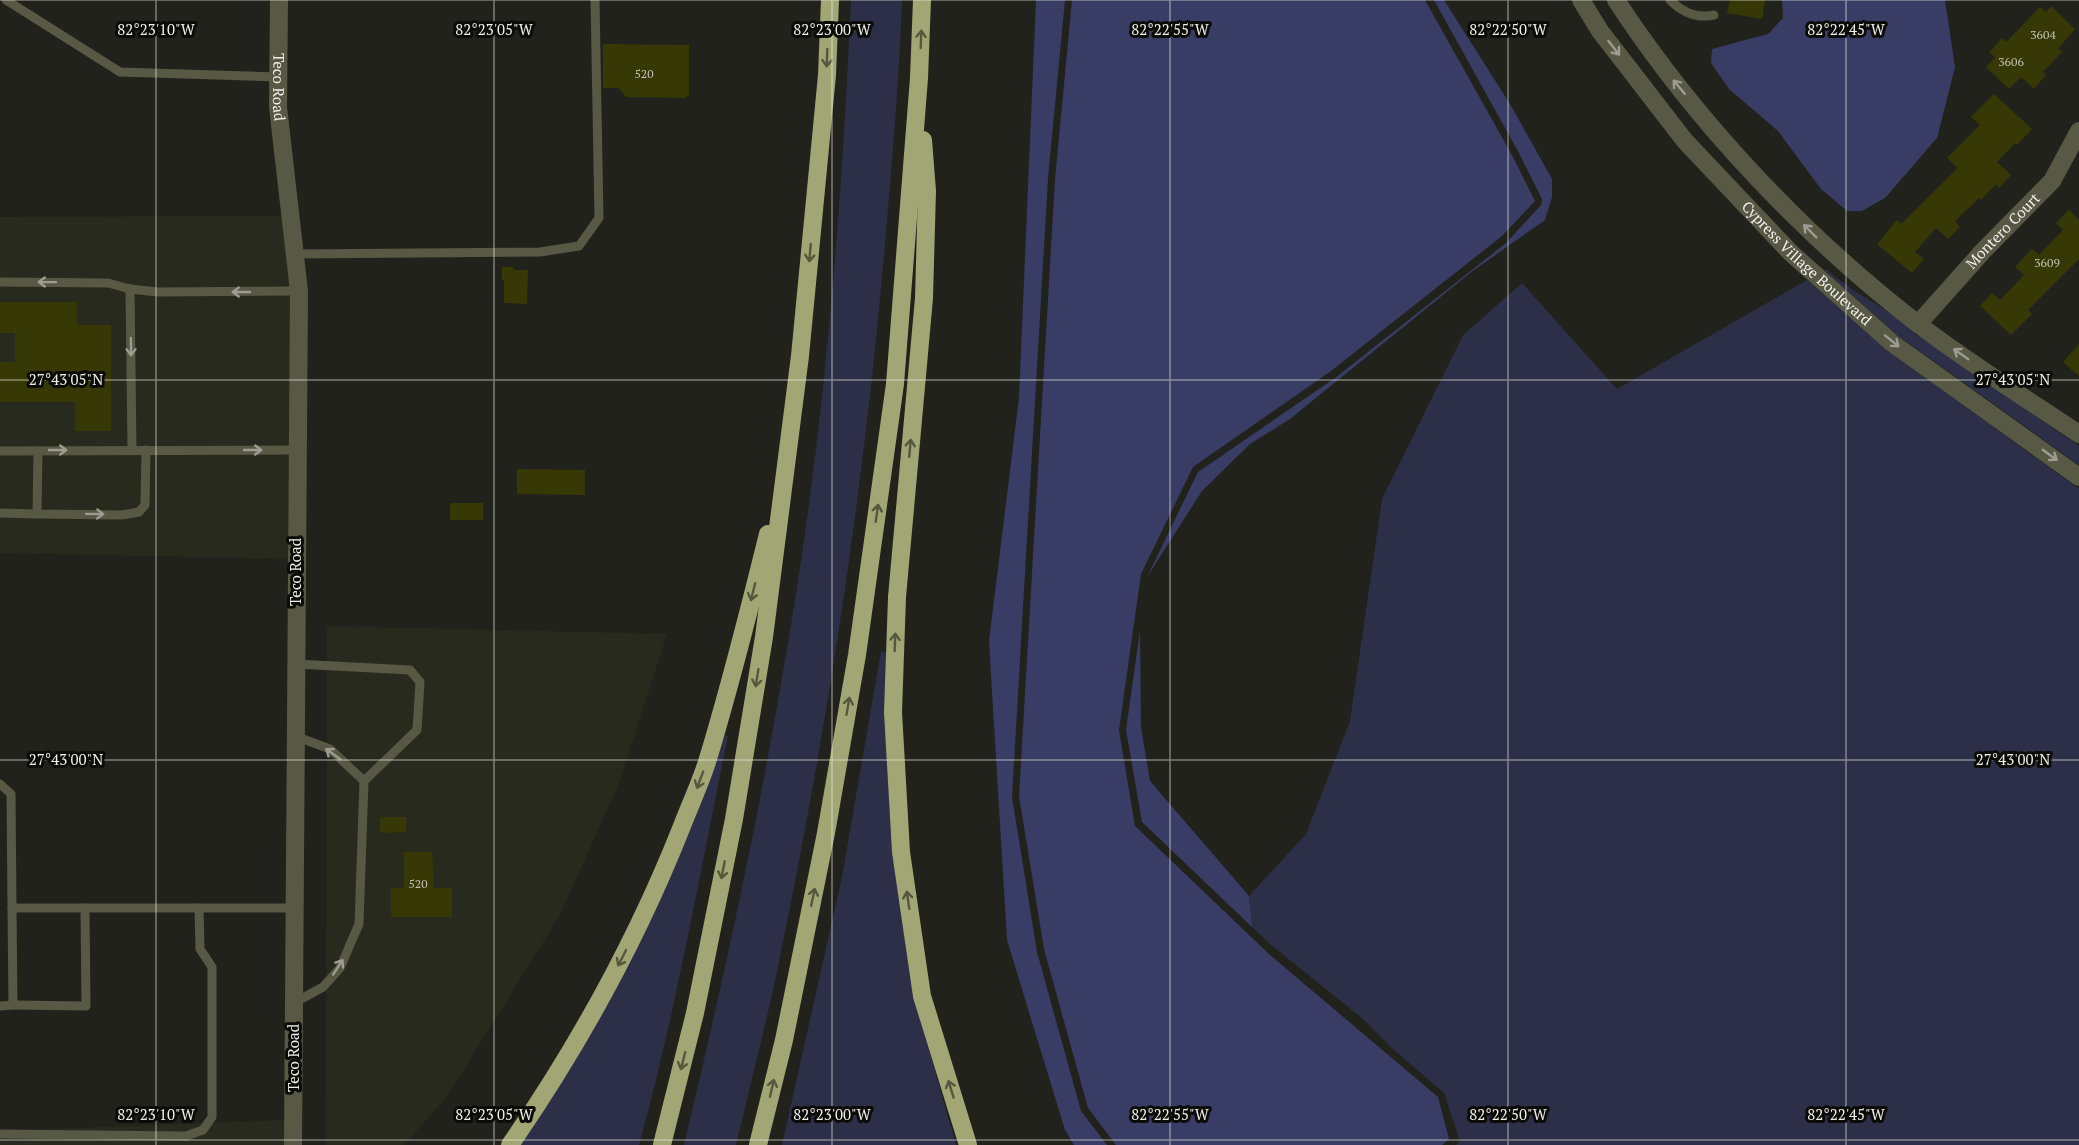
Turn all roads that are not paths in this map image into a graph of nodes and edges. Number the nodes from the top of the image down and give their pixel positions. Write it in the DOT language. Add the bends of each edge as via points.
graph roads {
  1 [pos="6,0"];
  2 [pos="279,0"];
  3 [pos="596,0"];
  4 [pos="830,0"];
  5 [pos="922,0"];
  6 [pos="1581,0"];
  7 [pos="1616,0"];
  8 [pos="1670,0"];
  9 [pos="1714,15"];
  10 [pos="279,77"];
  11 [pos="919,78"];
  12 [pos="2079,131"];
  13 [pos="295,254"];
  14 [pos="0,282"];
  15 [pos="130,289"];
  16 [pos="299,291"];
  17 [pos="1918,324"];
  18 [pos="2079,435"];
  19 [pos="132,450"];
  20 [pos="146,450"];
  21 [pos="297,450"];
  22 [pos="0,451"];
  23 [pos="38,451"];
  24 [pos="789,454"];
  25 [pos="2079,477"];
  26 [pos="0,513"];
  27 [pos="37,514"];
  28 [pos="296,664"];
  29 [pos="296,736"];
  30 [pos="364,781"];
  31 [pos="0,784"];
  32 [pos="12,908"];
  33 [pos="86,908"];
  34 [pos="199,908"];
  35 [pos="294,908"];
  36 [pos="294,1003"];
  37 [pos="13,1005"];
  38 [pos="0,1006"];
  39 [pos="0,1134"];
  40 [pos="293,1145"];
  41 [pos="510,1145"];
  42 [pos="662,1145"];
  43 [pos="758,1145"];
  44 [pos="968,1145"];
  1 -- 10 [label="lane" via="120,72"];
  2 -- 10 [label="street, Teco Road"];
  3 -- 13 [label="lane" via="599,218 579,246 540,252"];
  4 -- 24 [label="highway, one-way" via="827,75"];
  11 -- 5 [label="highway, one-way"];
  6 -- 25 [label="street, Cypress Village Boulevard, one-way" via="1600,31 1685,141 1791,254 1892,343"];
  17 -- 7 [label="street, Cypress Village Boulevard, one-way" via="1820,241 1743,164 1648,49"];
  8 -- 9 [label="lane" via="1693,15"];
  10 -- 13 [label="street, Teco Road" via="278,107"];
  43 -- 11 [label="highway, one-way" via="824,844 857,655 895,384"];
  44 -- 11 [label="highway, one-way" via="922,996 902,852 893,712 897,597 924,298 927,190"];
  12 -- 17 [label="street, Montero Court" via="2052,181"];
  13 -- 16 [label="street, Teco Road"];
  15 -- 14 [label="lane, one-way" via="108,283"];
  16 -- 15 [label="lane, one-way"];
  15 -- 19 [label="lane, one-way"];
  16 -- 21 [label="street, Teco Road"];
  18 -- 17 [label="street, Cypress Village Boulevard, one-way"];
  19 -- 20 [label="lane"];
  23 -- 19 [label="lane, one-way"];
  20 -- 21 [label="lane, one-way"];
  27 -- 20 [label="lane, one-way" via="139,512 145,505"];
  21 -- 28 [label="street, Teco Road"];
  22 -- 23 [label="lane"];
  23 -- 27 [label="lane"];
  24 -- 41 [label="highway, one-way" via="706,765 669,858 601,1001"];
  24 -- 42 [label="highway, one-way" via="734,819 695,1013"];
  26 -- 27 [label="lane"];
  28 -- 29 [label="street, Teco Road"];
  28 -- 30 [label="lane" via="410,670 420,682 417,730"];
  30 -- 29 [label="lane, one-way" via="330,750"];
  29 -- 35 [label="street, Teco Road"];
  36 -- 30 [label="lane, one-way" via="323,987 340,968 359,924"];
  31 -- 32 [label="lane" via="11,794"];
  32 -- 33 [label="lane"];
  32 -- 37 [label="lane"];
  33 -- 34 [label="lane"];
  33 -- 37 [label="lane" via="86,1006"];
  34 -- 35 [label="lane"];
  34 -- 39 [label="lane" via="200,949 212,967 212,1117 203,1130 186,1136"];
  35 -- 36 [label="street, Teco Road"];
  36 -- 40 [label="street, Teco Road"];
  37 -- 38 [label="lane"];
}
